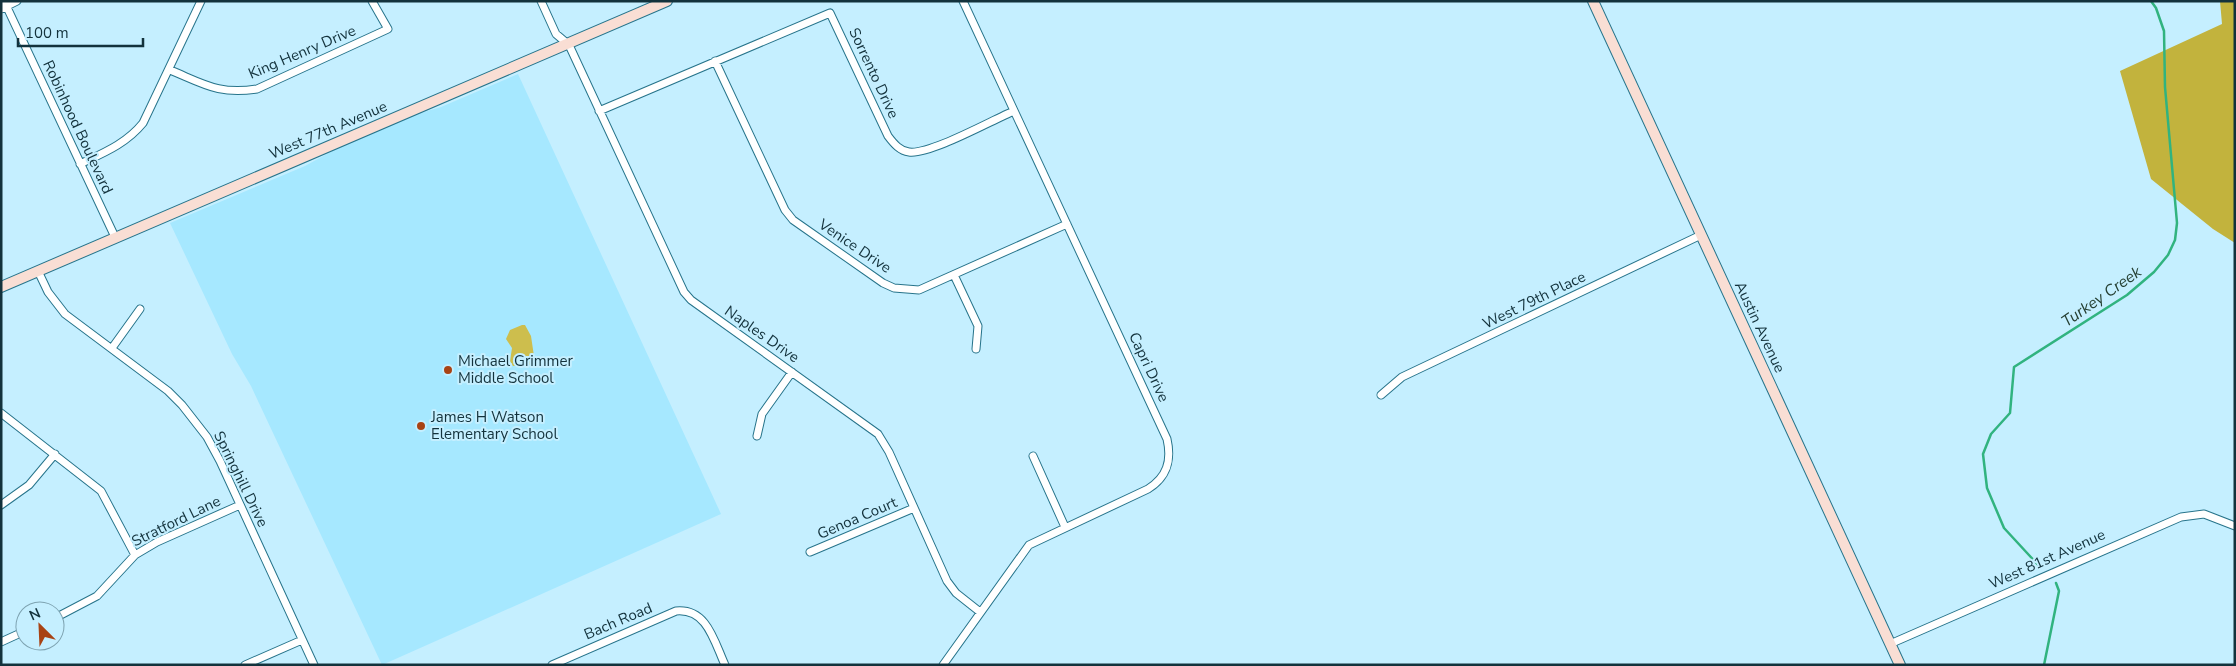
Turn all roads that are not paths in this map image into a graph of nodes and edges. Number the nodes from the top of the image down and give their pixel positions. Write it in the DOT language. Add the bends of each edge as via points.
graph roads {
  1 [pos="17,1"];
  2 [pos="201,1"];
  3 [pos="372,1"];
  4 [pos="541,1"];
  5 [pos="667,1"];
  6 [pos="964,1"];
  7 [pos="1593,1"];
  8 [pos="653,4"];
  9 [pos="4,5"];
  10 [pos="569,45"];
  11 [pos="715,61"];
  12 [pos="170,70"];
  13 [pos="599,111"];
  14 [pos="1014,111"];
  15 [pos="80,164"];
  16 [pos="1067,224"];
  17 [pos="1701,235"];
  18 [pos="115,237"];
  19 [pos="38,272"];
  20 [pos="954,275"];
  21 [pos="1,287"];
  22 [pos="140,309"];
  23 [pos="112,348"];
  24 [pos="976,349"];
  25 [pos="792,372"];
  26 [pos="1382,395"];
  27 [pos="1,413"];
  28 [pos="757,436"];
  29 [pos="55,454"];
  30 [pos="1033,456"];
  31 [pos="1,505"];
  32 [pos="240,505"];
  33 [pos="914,508"];
  34 [pos="2235,526"];
  35 [pos="1065,527"];
  36 [pos="810,552"];
  37 [pos="135,555"];
  38 [pos="980,612"];
  39 [pos="65,613"];
  40 [pos="15,636"];
  41 [pos="302,640"];
  42 [pos="1,642"];
  43 [pos="1890,644"];
  44 [pos="245,665"];
  45 [pos="314,665"];
  46 [pos="552,665"];
  47 [pos="725,665"];
  48 [pos="943,665"];
  49 [pos="1900,665"];
  1 -- 9 [label="street"];
  2 -- 12 [label="street"];
  3 -- 12 [label="street, King Henry Drive" via="388,29 257,88 238,92 219,90"];
  4 -- 10 [label="street, Naples Drive" via="556,34"];
  5 -- 8 [label="street, West 77th Avenue"];
  6 -- 14 [label="street, Capri Drive"];
  7 -- 17 [label="street, Austin Avenue"];
  8 -- 10 [label="street, West 77th Avenue"];
  9 -- 15 [label="street, Robinhood Boulevard"];
  10 -- 13 [label="street, Naples Drive"];
  10 -- 18 [label="street, West 77th Avenue"];
  11 -- 13 [label="street, Sorrento Drive"];
  11 -- 14 [label="street, Sorrento Drive" via="830,13 888,136 901,149 909,152 928,150"];
  11 -- 20 [label="street, Venice Drive" via="778,198 794,220 894,288 920,290"];
  12 -- 15 [label="street" via="143,124 134,135"];
  13 -- 25 [label="street, Naples Drive" via="684,292"];
  14 -- 16 [label="street, Capri Drive"];
  15 -- 18 [label="street, Robinhood Boulevard"];
  16 -- 20 [label="street, Venice Drive"];
  16 -- 35 [label="street, Capri Drive" via="1169,449 1167,469 1156,484"];
  17 -- 26 [label="street, West 79th Place" via="1402,377"];
  17 -- 43 [label="street, Austin Avenue"];
  18 -- 19 [label="street, West 77th Avenue"];
  19 -- 21 [label="street, West 77th Avenue"];
  19 -- 23 [label="street, Springhill Drive" via="56,305"];
  20 -- 24 [label="street" via="978,326"];
  22 -- 23 [label="street"];
  23 -- 32 [label="street, Springhill Drive" via="168,392 196,422 220,461"];
  25 -- 28 [label="street" via="762,414"];
  25 -- 33 [label="street, Naples Drive" via="878,434"];
  27 -- 29 [label="street"];
  29 -- 31 [label="street" via="29,484"];
  29 -- 37 [label="street" via="101,491"];
  30 -- 35 [label="street"];
  32 -- 37 [label="street, Stratford Lane"];
  32 -- 41 [label="street, Springhill Drive"];
  33 -- 36 [label="street, Genoa Court"];
  33 -- 38 [label="street, Naples Drive" via="947,581 956,593"];
  34 -- 43 [label="street, West 81st Avenue" via="2204,514 2181,517"];
  35 -- 38 [label="street, Capri Drive" via="1029,545"];
  37 -- 39 [label="street, Stratford Lane" via="97,596"];
  38 -- 48 [label="street, Capri Drive"];
  40 -- 42 [label="street"];
  41 -- 44 [label="street"];
  41 -- 45 [label="street"];
  43 -- 49 [label="street, Austin Avenue"];
  46 -- 47 [label="street, Bach Road" via="676,611 686,610 704,621"];
}
